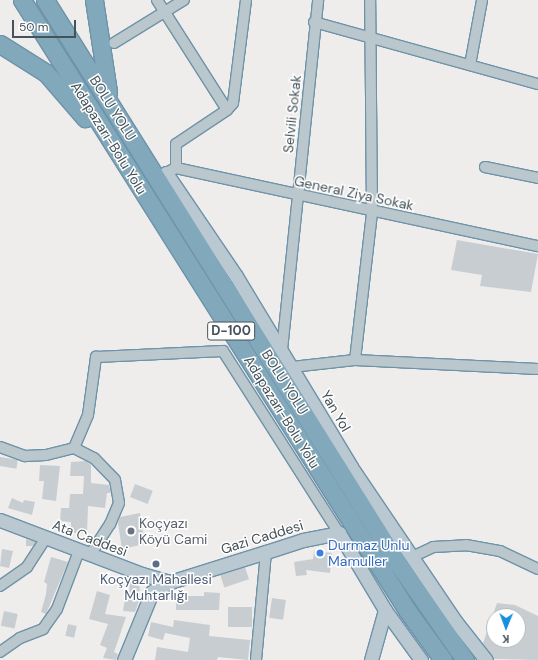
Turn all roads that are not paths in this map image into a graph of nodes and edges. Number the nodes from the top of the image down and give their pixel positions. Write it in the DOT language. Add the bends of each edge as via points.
graph roads {
  1 [pos="22,0"];
  2 [pos="45,0"];
  3 [pos="94,0"];
  4 [pos="157,0"];
  5 [pos="184,0"];
  6 [pos="246,0"];
  7 [pos="318,0"];
  8 [pos="370,0"];
  9 [pos="482,0"];
  10 [pos="165,12"];
  11 [pos="314,22"];
  12 [pos="370,36"];
  13 [pos="114,43"];
  14 [pos="0,44"];
  15 [pos="470,65"];
  16 [pos="538,84"];
  17 [pos="227,110"];
  18 [pos="123,122"];
  19 [pos="485,166"];
  20 [pos="171,171"];
  21 [pos="538,178"];
  22 [pos="142,191"];
  23 [pos="297,195"];
  24 [pos="372,212"];
  25 [pos="538,246"];
  26 [pos="282,350"];
  27 [pos="355,360"];
  28 [pos="292,367"];
  29 [pos="538,369"];
  30 [pos="0,447"];
  31 [pos="74,448"];
  32 [pos="0,520"];
  33 [pos="338,533"];
  34 [pos="46,538"];
  35 [pos="266,552"];
  36 [pos="84,553"];
  37 [pos="412,557"];
  38 [pos="538,569"];
  39 [pos="142,574"];
  40 [pos="170,582"];
  41 [pos="0,586"];
  42 [pos="152,592"];
  43 [pos="385,610"];
  44 [pos="407,610"];
  45 [pos="450,641"];
  46 [pos="0,652"];
  47 [pos="124,660"];
  48 [pos="256,660"];
  49 [pos="371,660"];
  50 [pos="421,660"];
  51 [pos="433,660"];
  52 [pos="443,660"];
  53 [pos="465,660"];
  54 [pos="468,660"];
  55 [pos="486,660"];
  1 -- 22 [label="highway, Adapazarı-Bolu Yolu / D-100"];
  2 -- 18 [label="highway, BOLU YOLU / D-100"];
  3 -- 18 [label="highway" via="105,87"];
  4 -- 10 [label="street"];
  5 -- 10 [label="street"];
  6 -- 17 [label="street" via="232,103"];
  7 -- 11 [label="street, Selvili Sokak"];
  8 -- 12 [label="street"];
  9 -- 15 [label="street"];
  10 -- 13 [label="street"];
  10 -- 17 [label="street"];
  11 -- 12 [label="street"];
  11 -- 23 [label="street, Selvili Sokak"];
  12 -- 15 [label="street"];
  12 -- 24 [label="street"];
  14 -- 22 [label="highway" via="46,73 75,105"];
  15 -- 16 [label="street"];
  17 -- 20 [label="street" via="176,144"];
  18 -- 45 [label="highway, BOLU YOLU / D-100" via="398,564"];
  19 -- 21 [label="street"];
  20 -- 23 [label="street, General Ziya Sokak"];
  20 -- 26 [label="street, Yan Yol"];
  22 -- 44 [label="highway, Adapazarı-Bolu Yolu / D-100"];
  23 -- 24 [label="street, General Ziya Sokak"];
  23 -- 26 [label="street, Selvili Sokak"];
  24 -- 25 [label="street, General Ziya Sokak"];
  24 -- 27 [label="street"];
  26 -- 28 [label="street, Yan Yol"];
  27 -- 28 [label="street"];
  27 -- 29 [label="street"];
  28 -- 37 [label="street, Yan Yol" via="351,467"];
  30 -- 31 [label="street" via="25,456 46,455"];
  31 -- 33 [label="street" via="88,415 96,357 223,351"];
  31 -- 36 [label="street" via="94,458 115,480 119,502 110,524"];
  32 -- 34 [label="street, Ata Caddesi"];
  33 -- 35 [label="street, Gazi Caddesi" via="303,540"];
  33 -- 43 [label="street"];
  34 -- 36 [label="street, Ata Caddesi"];
  34 -- 41 [label="street" via="27,567"];
  35 -- 40 [label="street, Gazi Caddesi"];
  35 -- 48 [label="street"];
  36 -- 39 [label="street, Ata Caddesi"];
  36 -- 46 [label="street" via="57,609 43,629 20,638"];
  37 -- 38 [label="street" via="433,548 466,545 500,551"];
  37 -- 55 [label="street, Yan Yol" via="456,622"];
  39 -- 40 [label="street, Ata Caddesi"];
  39 -- 42 [label="street"];
  40 -- 42 [label="street, Gazi Caddesi"];
  42 -- 47 [label="street"];
  43 -- 49 [label="street"];
  43 -- 50 [label="street"];
  44 -- 51 [label="highway"];
  44 -- 52 [label="highway, Adapazarı-Bolu Yolu / D-100"];
  45 -- 53 [label="highway, BOLU YOLU / D-100"];
  45 -- 54 [label="highway"];
}
